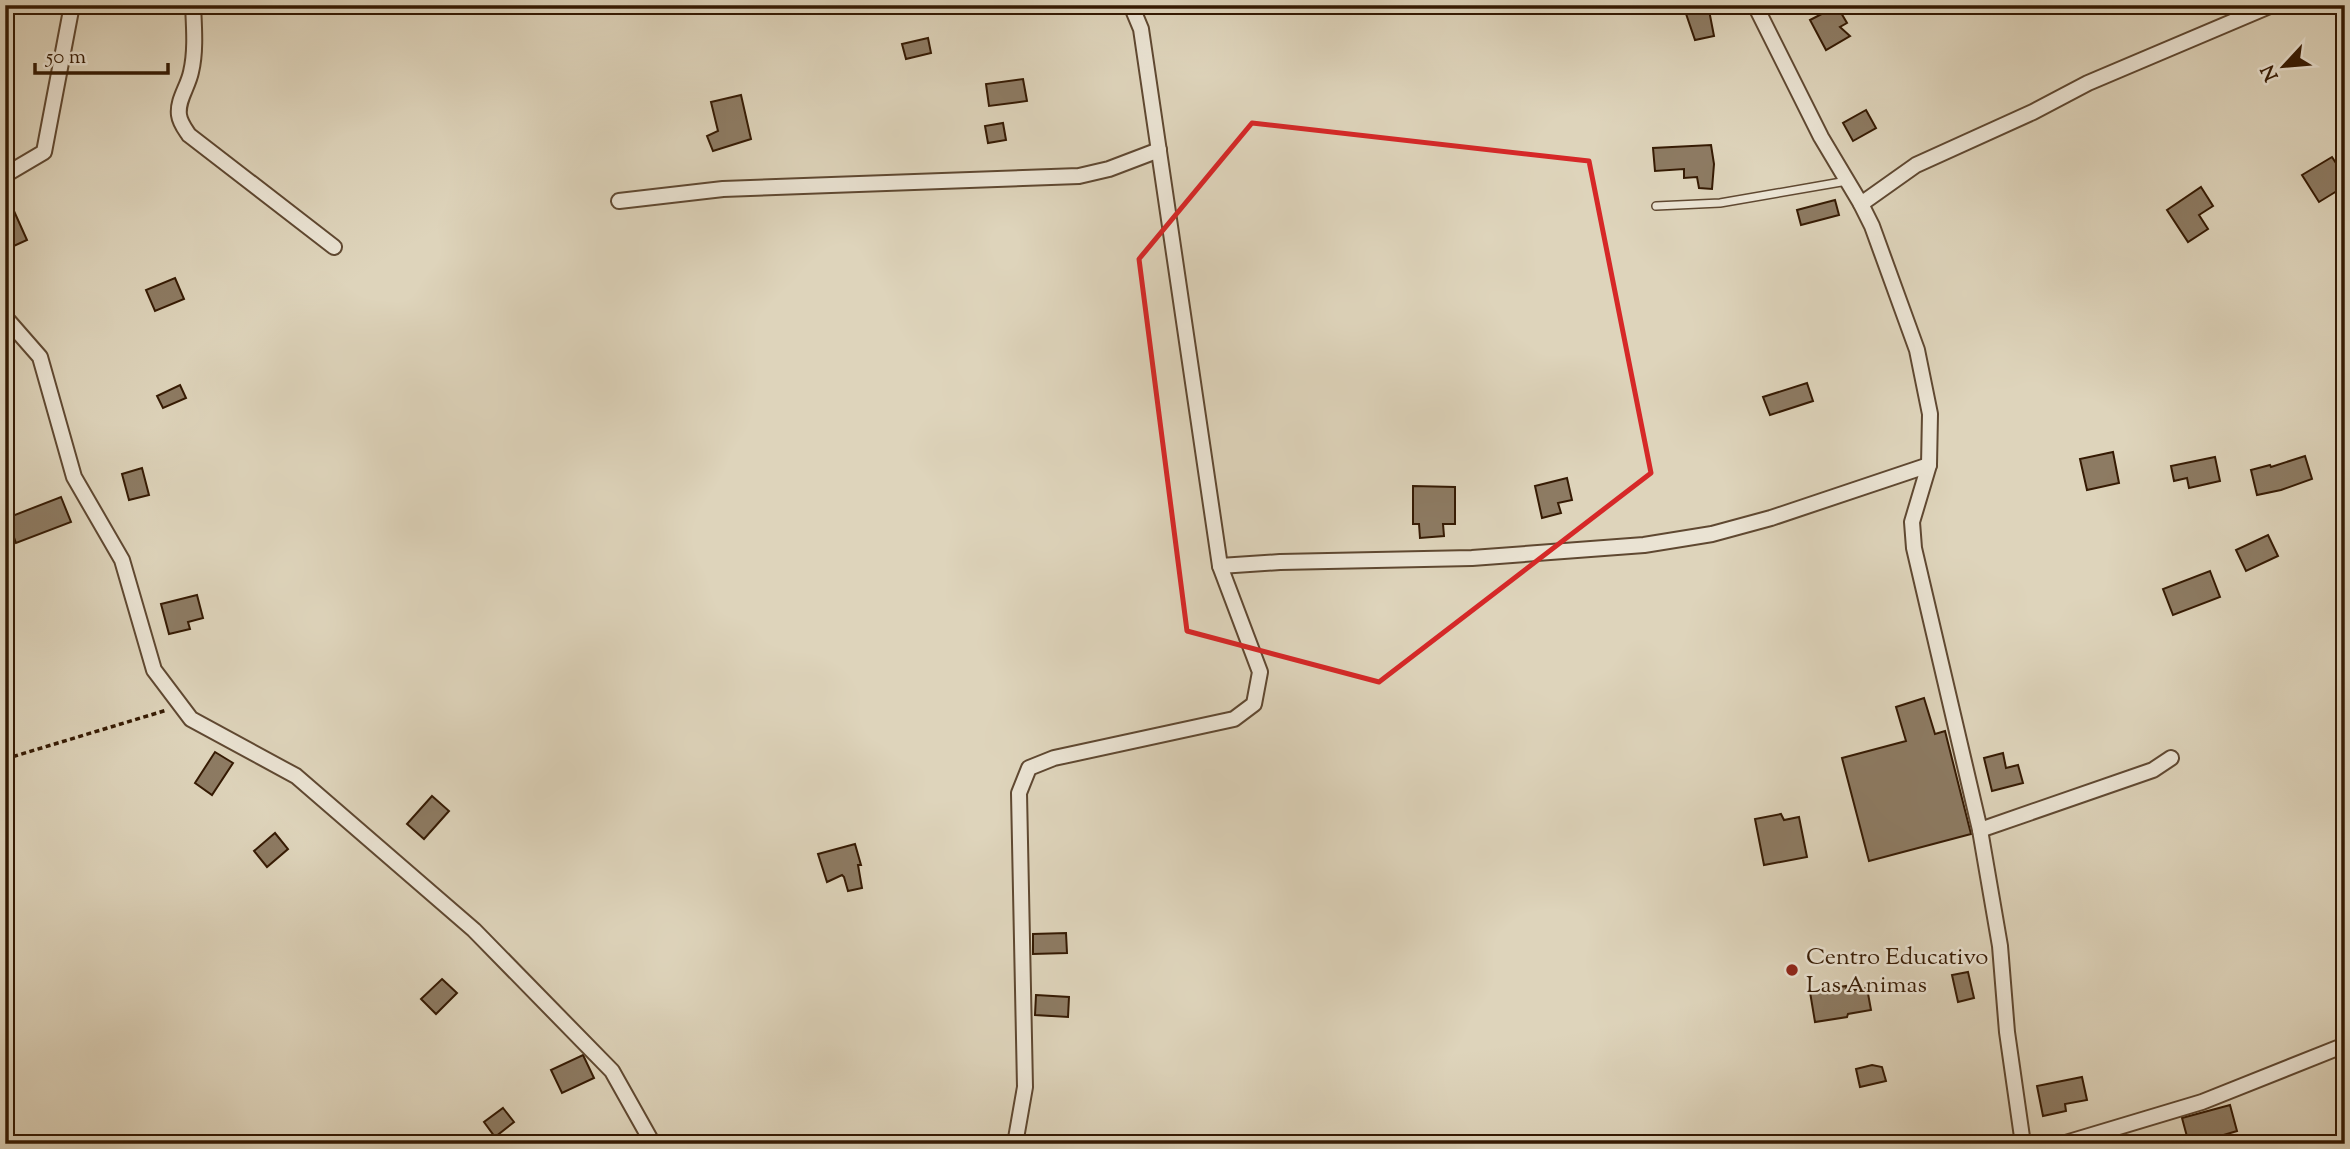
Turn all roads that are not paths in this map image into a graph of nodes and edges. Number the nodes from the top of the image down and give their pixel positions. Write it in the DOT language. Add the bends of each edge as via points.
graph roads {
  1 [pos="72,5"];
  2 [pos="193,5"];
  3 [pos="1131,5"];
  4 [pos="1755,5"];
  5 [pos="2272,5"];
  6 [pos="1159,150"];
  7 [pos="5,175"];
  8 [pos="1847,181"];
  9 [pos="619,201"];
  10 [pos="1861,204"];
  11 [pos="1656,206"];
  12 [pos="334,247"];
  13 [pos="5,317"];
  14 [pos="1929,466"];
  15 [pos="1220,566"];
  16 [pos="2171,758"];
  17 [pos="1979,830"];
  18 [pos="2345,1045"];
  19 [pos="653,1144"];
  20 [pos="1014,1144"];
  21 [pos="2023,1144"];
  22 [pos="2062,1144"];
  1 -- 7 [label="street" via="44,152"];
  2 -- 12 [label="street" via="195,44 180,104 182,125"];
  3 -- 6 [label="street" via="1141,29"];
  4 -- 8 [label="street"];
  5 -- 10 [label="street" via="2088,83 1916,165"];
  6 -- 9 [label="street" via="1079,176 723,189"];
  6 -- 15 [label="street"];
  8 -- 10 [label="street"];
  8 -- 11 [label="lane" via="1720,203"];
  10 -- 14 [label="street" via="1917,350 1930,414"];
  13 -- 19 [label="street" via="40,356 74,477 122,560 154,670 191,719 296,776 474,930 612,1071"];
  14 -- 15 [label="street" via="1759,521 1644,545 1472,558"];
  14 -- 17 [label="street" via="1912,522 1914,548"];
  15 -- 20 [label="street" via="1259,672 1254,704 1234,719 1054,758 1029,768 1019,793 1025,1087"];
  16 -- 17 [label="street" via="2152,770"];
  17 -- 21 [label="street" via="2000,946"];
  18 -- 22 [label="street" via="2202,1102"];
}
